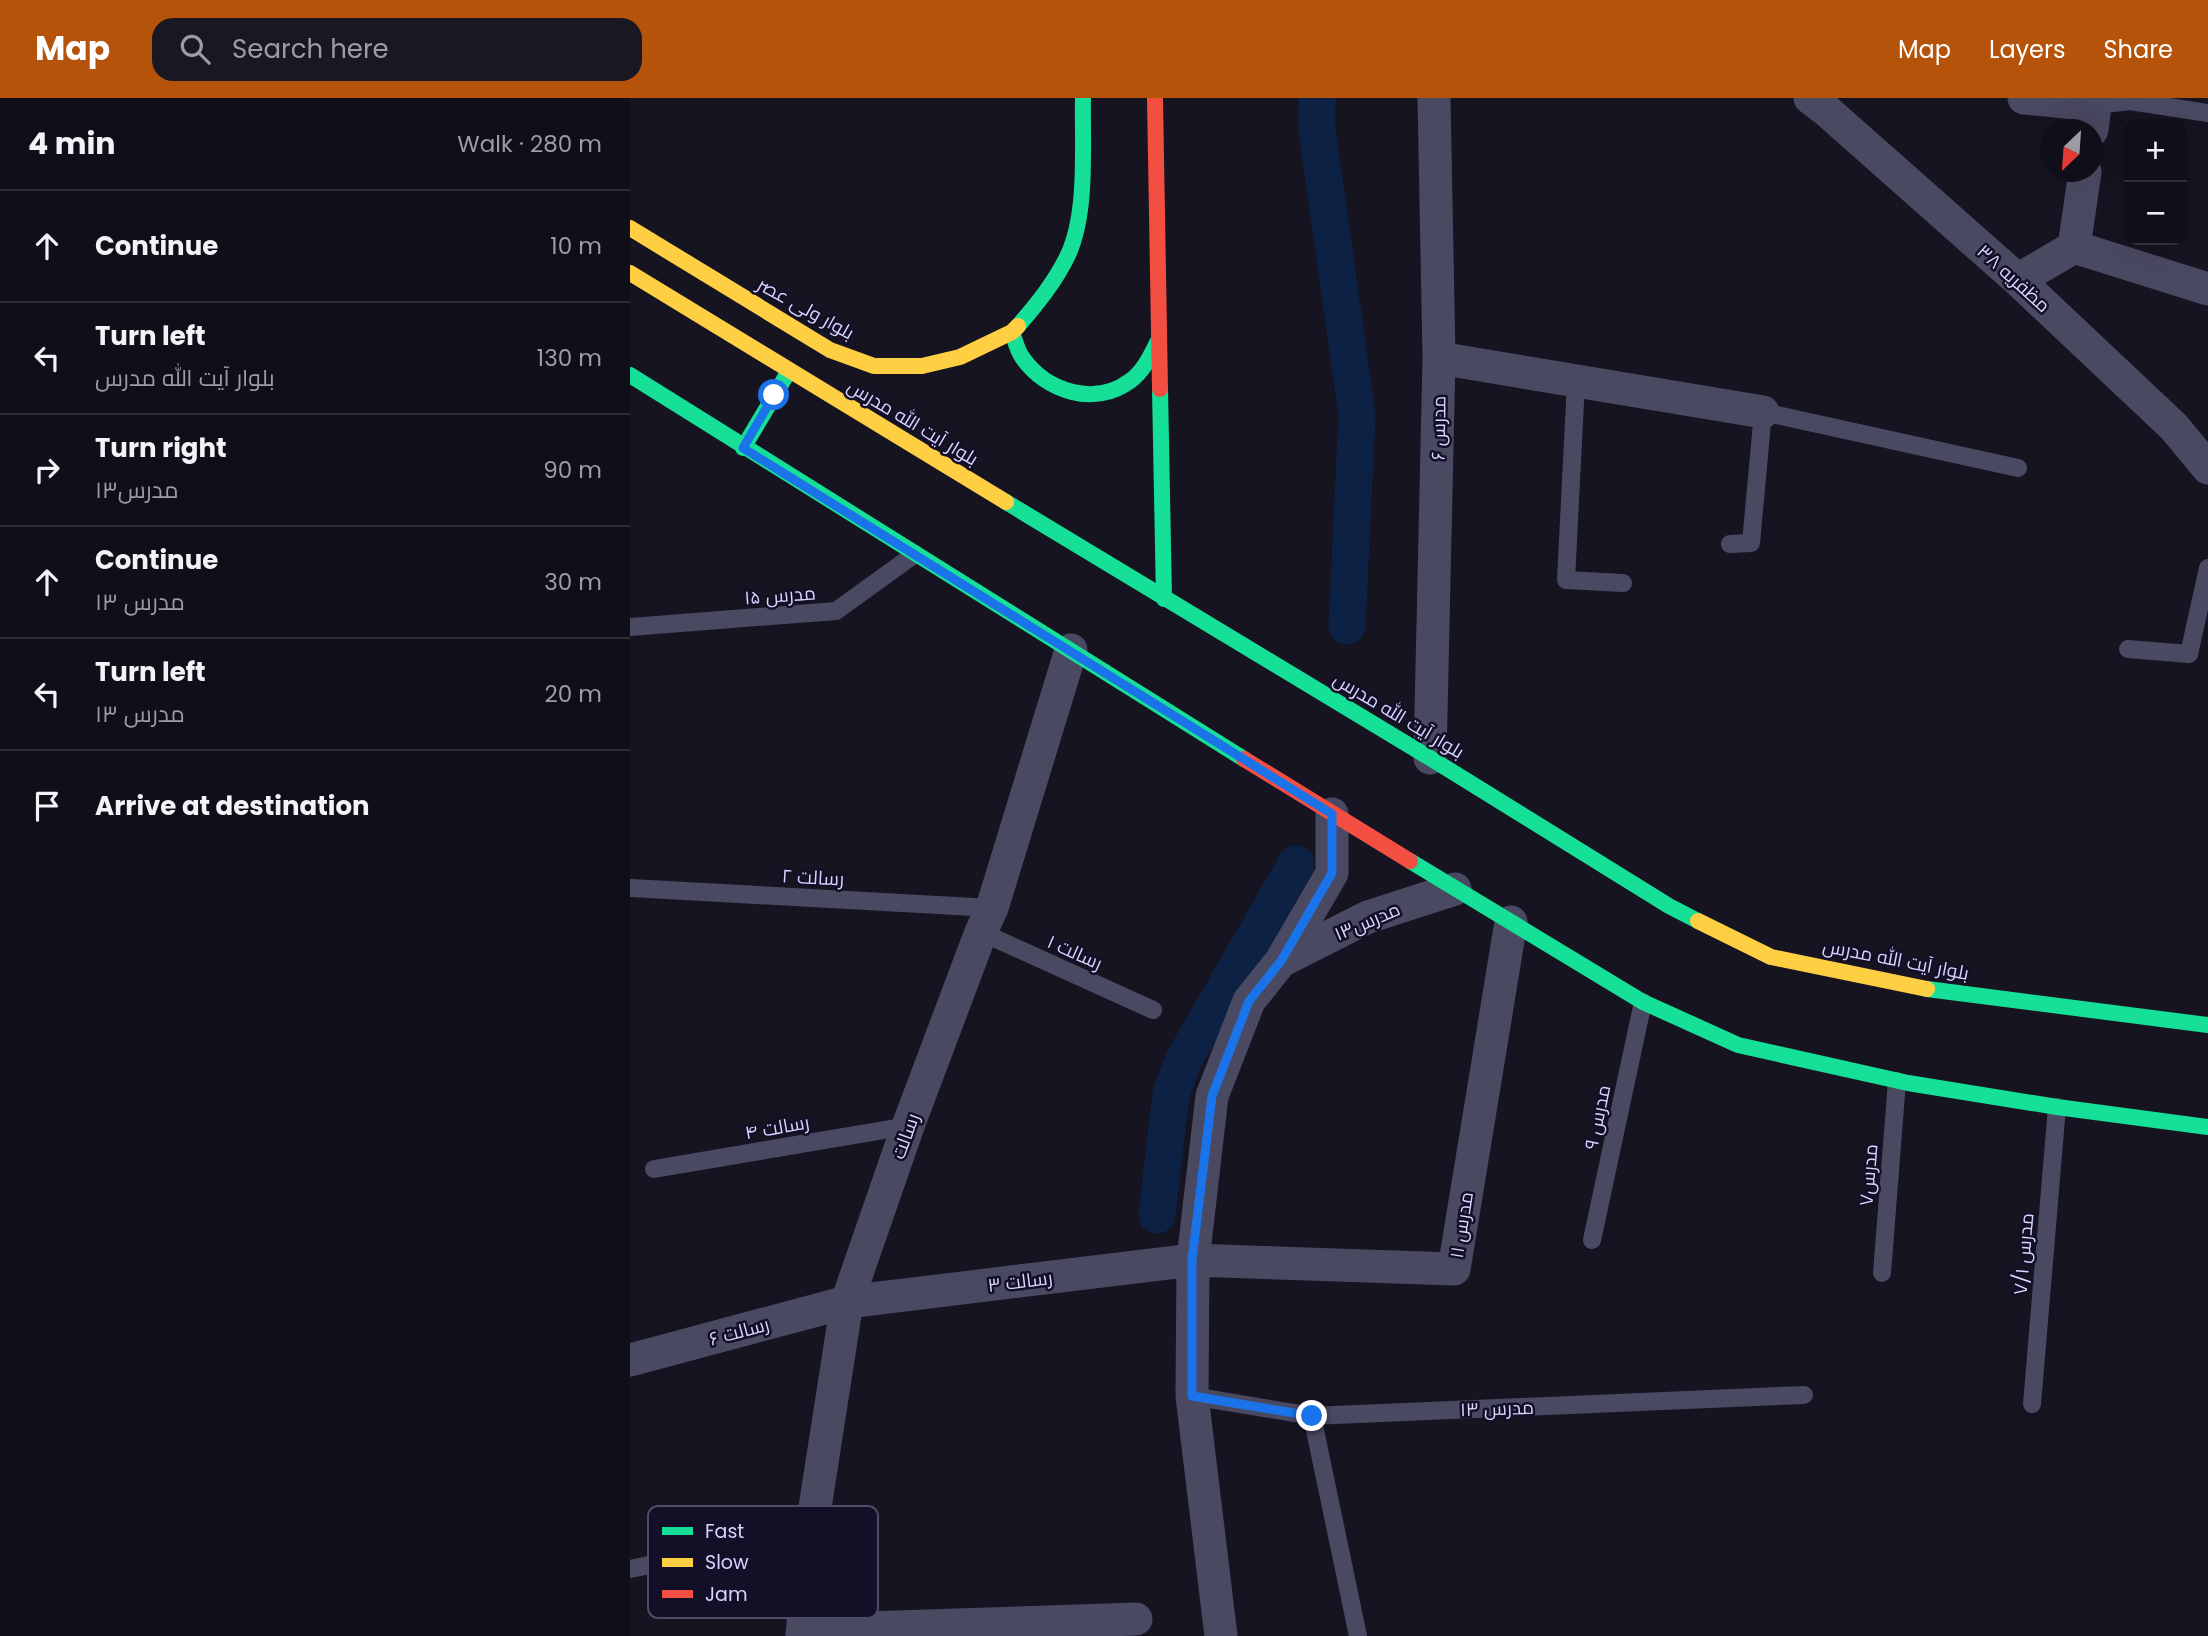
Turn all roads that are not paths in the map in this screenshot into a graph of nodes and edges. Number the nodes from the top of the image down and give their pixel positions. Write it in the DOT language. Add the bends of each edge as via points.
graph roads {
  1 [pos="1083,98"];
  2 [pos="1154,98"];
  3 [pos="1434,98"];
  4 [pos="1810,98"];
  5 [pos="2024,98"];
  6 [pos="2208,113"];
  7 [pos="2094,117"];
  8 [pos="2084,182"];
  9 [pos="630,228"];
  10 [pos="2074,247"];
  11 [pos="630,273"];
  12 [pos="2018,280"];
  13 [pos="2208,289"];
  14 [pos="1012,331"];
  15 [pos="1158,341"];
  16 [pos="1439,358"];
  17 [pos="789,371"];
  18 [pos="630,375"];
  19 [pos="1576,382"];
  20 [pos="1763,412"];
  21 [pos="743,448"];
  22 [pos="2018,468"];
  23 [pos="2208,468"];
  24 [pos="1730,544"];
  25 [pos="915,554"];
  26 [pos="2208,568"];
  27 [pos="1623,583"];
  28 [pos="1164,599"];
  29 [pos="630,627"];
  30 [pos="2128,649"];
  31 [pos="1071,650"];
  32 [pos="1430,758"];
  33 [pos="1332,814"];
  34 [pos="631,888"];
  35 [pos="1455,889"];
  36 [pos="986,920"];
  37 [pos="1511,922"];
  38 [pos="1281,961"];
  39 [pos="1643,1002"];
  40 [pos="1153,1010"];
  41 [pos="2208,1025"];
  42 [pos="1897,1081"];
  43 [pos="2057,1107"];
  44 [pos="908,1126"];
  45 [pos="2208,1127"];
  46 [pos="654,1169"];
  47 [pos="1592,1241"];
  48 [pos="1192,1260"];
  49 [pos="1882,1272"];
  50 [pos="847,1302"];
  51 [pos="630,1360"];
  52 [pos="1804,1395"];
  53 [pos="1192,1396"];
  54 [pos="2032,1404"];
  55 [pos="1312,1416"];
  56 [pos="815,1506"];
  57 [pos="648,1565"];
  58 [pos="630,1569"];
  59 [pos="1136,1619"];
  60 [pos="802,1633"];
  61 [pos="1221,1636"];
  62 [pos="1358,1636"];
  1 -- 14 [label="main road, بلوار ولی عصر" via="1081,206 1069,253 1045,295"];
  2 -- 15 [label="main road"];
  3 -- 16 [label="street, مدرس ۶"];
  4 -- 12 [label="street, مظفریه ۳۸"];
  5 -- 7 [label="street"];
  6 -- 7 [label="lane" via="2130,100"];
  8 -- 10 [label="street"];
  9 -- 14 [label="main road, بلوار ولی عصر" via="830,350 874,366 922,366 960,357"];
  10 -- 12 [label="street"];
  10 -- 13 [label="street"];
  11 -- 17 [label="main road, بلوار آیت الله مدرس"];
  12 -- 23 [label="street, مظفریه ۳۸" via="2174,427"];
  14 -- 15 [label="main road" via="1020,355 1036,375 1057,389 1082,395 1107,392 1130,381 1147,364"];
  15 -- 28 [label="main road"];
  16 -- 19 [label="street"];
  16 -- 32 [label="street, مدرس ۶"];
  17 -- 21 [label="main road"];
  17 -- 28 [label="main road, بلوار آیت الله مدرس"];
  18 -- 21 [label="main road"];
  19 -- 20 [label="street"];
  19 -- 27 [label="lane" via="1566,580"];
  20 -- 22 [label="lane"];
  20 -- 24 [label="lane" via="1752,543"];
  21 -- 25 [label="main road"];
  25 -- 29 [label="lane, مدرس ۱۵" via="836,611"];
  25 -- 31 [label="main road"];
  26 -- 30 [label="lane" via="2189,654"];
  28 -- 32 [label="main road, بلوار آیت الله مدرس"];
  31 -- 33 [label="main road"];
  31 -- 36 [label="street, رسالت"];
  32 -- 41 [label="main road, بلوار آیت الله مدرس" via="1669,906 1771,957 1925,989"];
  33 -- 35 [label="main road"];
  33 -- 38 [label="street, مدرس۱۳" via="1332,873"];
  34 -- 36 [label="lane, رسالت ۲"];
  35 -- 37 [label="main road"];
  35 -- 38 [label="street, مدرس۱۳" via="1368,917"];
  36 -- 40 [label="lane, رسالت ۱"];
  36 -- 44 [label="street, رسالت"];
  37 -- 39 [label="main road"];
  37 -- 48 [label="street, مدرس ۱۱" via="1454,1269"];
  38 -- 48 [label="street, مدرس۱۳" via="1249,1001 1212,1096"];
  39 -- 42 [label="main road" via="1738,1045"];
  39 -- 47 [label="lane, مدرس ۹"];
  42 -- 43 [label="main road"];
  42 -- 49 [label="lane, مدرس۷"];
  43 -- 45 [label="main road"];
  43 -- 54 [label="lane, مدرس ۷/۱"];
  44 -- 46 [label="lane, رسالت ۴"];
  44 -- 50 [label="street, رسالت"];
  48 -- 50 [label="street, رسالت ۳"];
  48 -- 53 [label="street"];
  50 -- 51 [label="street, رسالت ۶"];
  50 -- 56 [label="street, رسالت"];
  52 -- 55 [label="lane, مدرس ۱۳"];
  53 -- 55 [label="lane, مدرس ۱۳"];
  53 -- 61 [label="street"];
  55 -- 62 [label="lane"];
  57 -- 58 [label="lane"];
  59 -- 60 [label="street"];
}
